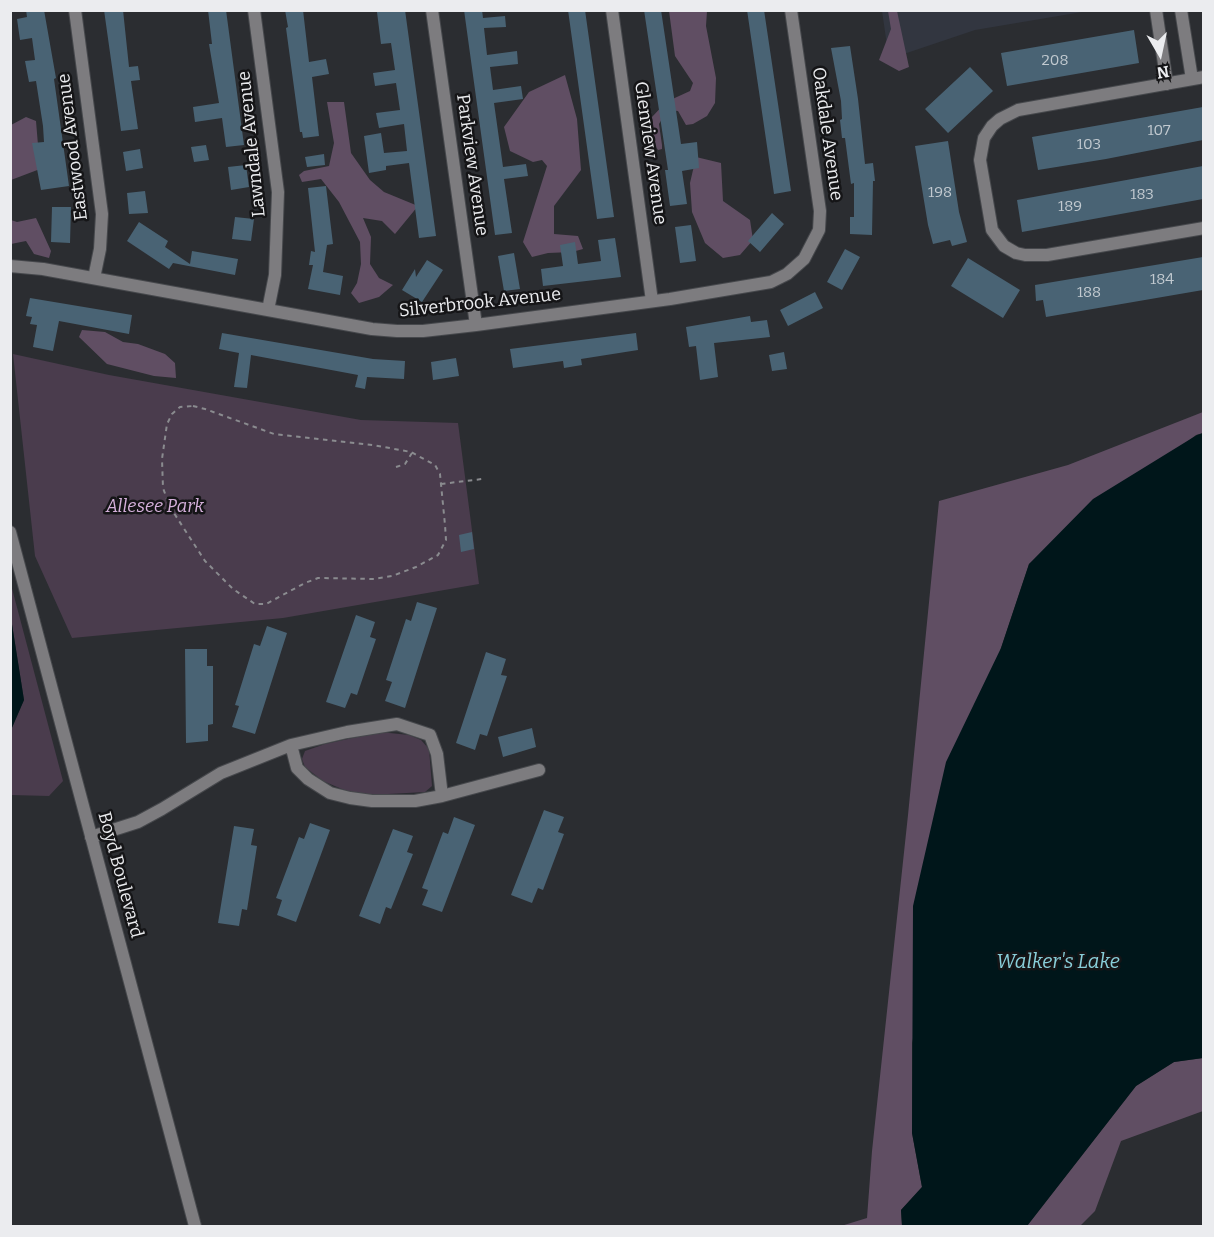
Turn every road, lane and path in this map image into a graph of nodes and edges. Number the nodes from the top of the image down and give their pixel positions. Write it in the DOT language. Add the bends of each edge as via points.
graph roads {
  1 [pos="75,10"];
  2 [pos="254,10"];
  3 [pos="432,10"];
  4 [pos="612,10"];
  5 [pos="791,10"];
  6 [pos="1156,10"];
  7 [pos="1181,10"];
  8 [pos="1198,78"];
  9 [pos="1167,84"];
  10 [pos="1203,228"];
  11 [pos="804,259"];
  12 [pos="10,266"];
  13 [pos="94,278"];
  14 [pos="652,301"];
  15 [pos="268,310"];
  16 [pos="476,325"];
  17 [pos="412,453"];
  18 [pos="396,467"];
  19 [pos="482,479"];
  20 [pos="441,484"];
  21 [pos="10,532"];
  22 [pos="291,745"];
  23 [pos="539,770"];
  24 [pos="442,796"];
  25 [pos="91,837"];
  26 [pos="195,1227"];
  1 -- 13 [label="street, Eastwood Avenue" via="102,213"];
  2 -- 15 [label="street, Lawndale Avenue" via="278,192 275,275"];
  3 -- 16 [label="street, Parkview Avenue"];
  4 -- 14 [label="street, Glenview Avenue"];
  5 -- 11 [label="street, Oakdale Avenue" via="819,211 819,230"];
  6 -- 9 [label="street"];
  7 -- 8 [label="street"];
  8 -- 9 [label="street"];
  9 -- 10 [label="street" via="1018,110 1000,119 984,138 980,160 992,230 1004,246 1025,255"];
  11 -- 14 [label="street, Silverbrook Avenue" via="771,282"];
  12 -- 13 [label="street, Silverbrook Avenue"];
  13 -- 15 [label="street, Silverbrook Avenue"];
  14 -- 16 [label="street, Silverbrook Avenue"];
  15 -- 16 [label="street, Silverbrook Avenue" via="397,331"];
  17 -- 18 [label="path" via="405,464"];
  17 -- 20 [label="path" via="435,465"];
  17 -- 20 [label="path" via="274,434 206,409 180,407 167,424 163,488 170,507 205,561 233,589 255,604 266,604 318,578 392,576 438,555 446,540"];
  19 -- 20 [label="path"];
  21 -- 25 [label="street, Boyd Boulevard"];
  22 -- 24 [label="street" via="297,768 330,792 372,801 415,801"];
  22 -- 24 [label="street" via="397,724 430,735 437,754"];
  22 -- 25 [label="street" via="221,773 138,822"];
  23 -- 24 [label="street"];
  25 -- 26 [label="street, Boyd Boulevard"];
}
